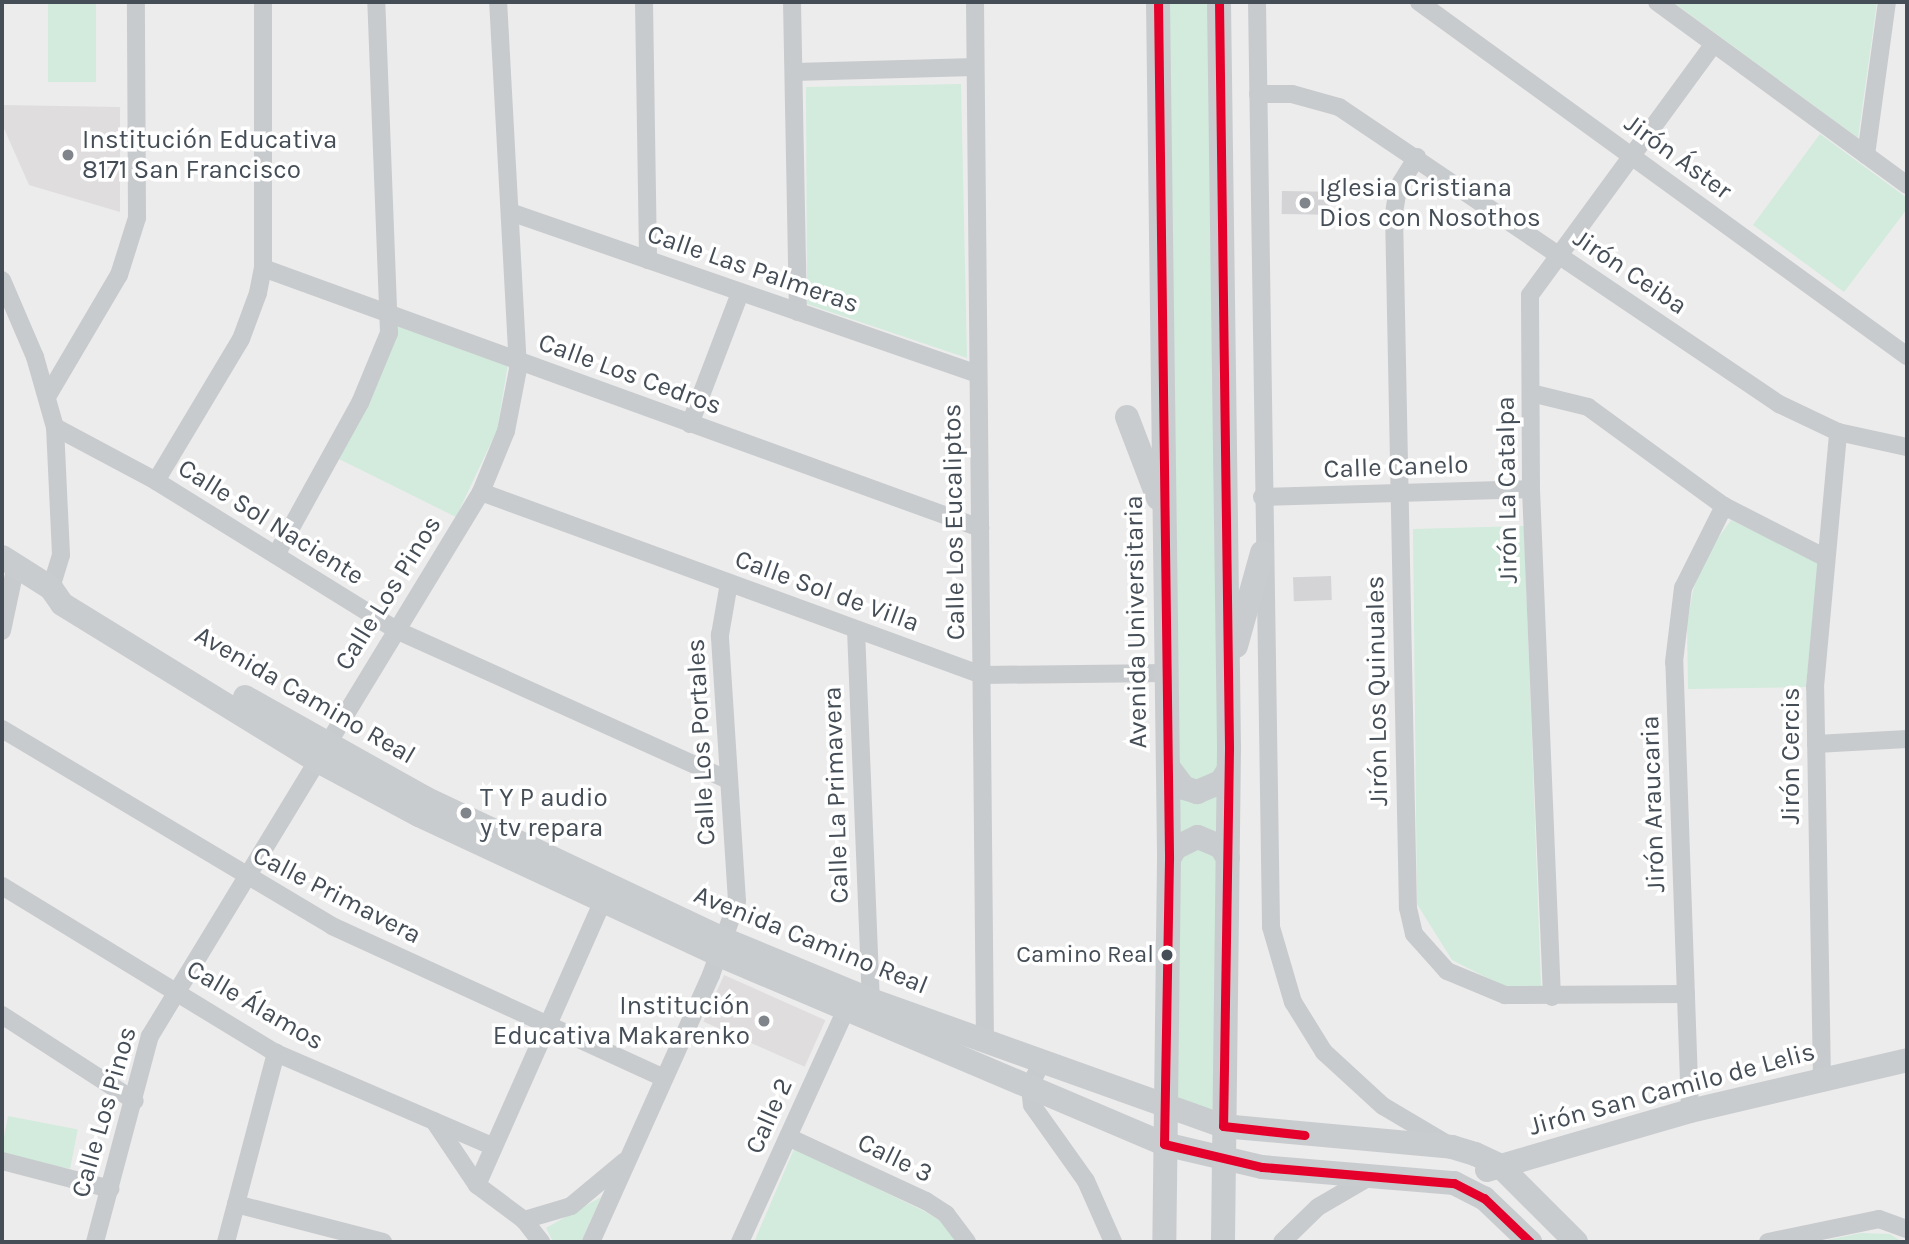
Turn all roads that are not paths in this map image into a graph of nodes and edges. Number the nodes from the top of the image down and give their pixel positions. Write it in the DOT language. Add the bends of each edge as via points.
graph roads {
  1 [pos="136,2"];
  2 [pos="263,2"];
  3 [pos="376,2"];
  4 [pos="498,2"];
  5 [pos="644,2"];
  6 [pos="792,2"];
  7 [pos="975,2"];
  8 [pos="1158,2"];
  9 [pos="1219,2"];
  10 [pos="1257,2"];
  11 [pos="1419,2"];
  12 [pos="1657,2"];
  13 [pos="1887,2"];
  14 [pos="1714,44"];
  15 [pos="975,68"];
  16 [pos="794,72"];
  17 [pos="1258,94"];
  18 [pos="1629,154"];
  19 [pos="1866,155"];
  20 [pos="1417,157"];
  21 [pos="1907,185"];
  22 [pos="510,212"];
  23 [pos="1555,253"];
  24 [pos="648,260"];
  25 [pos="263,268"];
  26 [pos="2,279"];
  27 [pos="740,293"];
  28 [pos="798,312"];
  29 [pos="392,315"];
  30 [pos="1907,356"];
  31 [pos="518,361"];
  32 [pos="978,374"];
  33 [pos="1531,393"];
  34 [pos="47,397"];
  35 [pos="1127,417"];
  36 [pos="690,424"];
  37 [pos="55,427"];
  38 [pos="1838,432"];
  39 [pos="1907,446"];
  40 [pos="156,481"];
  41 [pos="1531,489"];
  42 [pos="481,492"];
  43 [pos="1400,493"];
  44 [pos="1262,497"];
  45 [pos="1724,506"];
  46 [pos="1165,517"];
  47 [pos="980,528"];
  48 [pos="1262,553"];
  49 [pos="276,555"];
  50 [pos="1826,558"];
  51 [pos="9,561"];
  52 [pos="729,583"];
  53 [pos="51,588"];
  54 [pos="396,630"];
  55 [pos="856,630"];
  56 [pos="2,631"];
  57 [pos="1228,673"];
  58 [pos="1167,674"];
  59 [pos="982,675"];
  60 [pos="2,729"];
  61 [pos="1907,739"];
  62 [pos="1816,744"];
  63 [pos="319,752"];
  64 [pos="1168,768"];
  65 [pos="1228,771"];
  66 [pos="728,780"];
  67 [pos="1228,858"];
  68 [pos="1169,859"];
  69 [pos="244,878"];
  70 [pos="2,886"];
  71 [pos="603,903"];
  72 [pos="723,948"];
  73 [pos="174,989"];
  74 [pos="1686,994"];
  75 [pos="1552,997"];
  76 [pos="871,1000"];
  77 [pos="845,1012"];
  78 [pos="2,1015"];
  79 [pos="547,1028"];
  80 [pos="985,1042"];
  81 [pos="276,1053"];
  82 [pos="1907,1060"];
  83 [pos="1041,1063"];
  84 [pos="1852,1073"];
  85 [pos="664,1078"];
  86 [pos="1822,1079"];
  87 [pos="1907,1079"];
  88 [pos="1030,1087"];
  89 [pos="135,1101"];
  90 [pos="1163,1107"];
  91 [pos="1690,1111"];
  92 [pos="434,1121"];
  93 [pos="1223,1126"];
  94 [pos="788,1137"];
  95 [pos="1164,1144"];
  96 [pos="494,1147"];
  97 [pos="1452,1147"];
  98 [pos="628,1159"];
  99 [pos="2,1161"];
  100 [pos="1222,1161"];
  101 [pos="1499,1166"];
  102 [pos="1373,1174"];
  103 [pos="1454,1183"];
  104 [pos="477,1185"];
  105 [pos="110,1189"];
  106 [pos="236,1204"];
  107 [pos="524,1220"];
  108 [pos="1907,1229"];
  109 [pos="96,1242"];
  110 [pos="226,1242"];
  111 [pos="383,1242"];
  112 [pos="541,1242"];
  113 [pos="591,1242"];
  114 [pos="740,1242"];
  115 [pos="967,1242"];
  116 [pos="1113,1242"];
  117 [pos="1164,1242"];
  118 [pos="1223,1242"];
  119 [pos="1282,1242"];
  120 [pos="1530,1242"];
  121 [pos="1576,1242"];
  122 [pos="1768,1242"];
  1 -- 34 [label="street" via="137,218 119,275"];
  2 -- 25 [label="street"];
  3 -- 29 [label="street"];
  4 -- 22 [label="street, Calle Los Pinos"];
  5 -- 24 [label="street"];
  6 -- 16 [label="street"];
  7 -- 15 [label="street, Calle Los Eucaliptos"];
  8 -- 46 [label="main road, Avenida Universitaria"];
  9 -- 57 [label="main road"];
  10 -- 17 [label="street"];
  11 -- 18 [label="street, Jirón Áster"];
  12 -- 14 [label="street"];
  13 -- 19 [label="street"];
  14 -- 18 [label="street, Jirón La Catalpa"];
  14 -- 19 [label="street"];
  15 -- 16 [label="street"];
  15 -- 32 [label="street, Calle Los Eucaliptos"];
  16 -- 28 [label="street"];
  17 -- 20 [label="street, Jirón Ceiba" via="1292,94 1339,107"];
  17 -- 44 [label="street"];
  18 -- 23 [label="street, Jirón La Catalpa"];
  18 -- 30 [label="street, Jirón Áster"];
  19 -- 21 [label="street"];
  20 -- 23 [label="street, Jirón Ceiba"];
  20 -- 43 [label="street, Jirón Los Quinuales" via="1398,188 1394,213"];
  22 -- 24 [label="street, Calle Las Palmeras"];
  22 -- 31 [label="street, Calle Los Pinos"];
  23 -- 33 [label="street, Jirón La Catalpa" via="1530,295"];
  23 -- 38 [label="street, Jirón Ceiba" via="1779,404"];
  24 -- 27 [label="street, Calle Las Palmeras"];
  25 -- 29 [label="street, Calle Los Cedros"];
  25 -- 40 [label="street" via="252,319"];
  26 -- 34 [label="street"];
  27 -- 28 [label="street, Calle Las Palmeras"];
  27 -- 36 [label="street"];
  28 -- 32 [label="street, Calle Las Palmeras"];
  29 -- 31 [label="street, Calle Los Cedros"];
  29 -- 49 [label="street" via="360,403"];
  31 -- 36 [label="street, Calle Los Cedros"];
  31 -- 42 [label="street, Calle Los Pinos" via="506,431"];
  32 -- 47 [label="street, Calle Los Eucaliptos"];
  33 -- 41 [label="street, Jirón La Catalpa"];
  33 -- 45 [label="street" via="1588,407"];
  34 -- 37 [label="street"];
  35 -- 46 [label="main road"];
  36 -- 47 [label="street, Calle Los Cedros"];
  37 -- 40 [label="street, Calle Sol Naciente"];
  37 -- 53 [label="street" via="61,555"];
  38 -- 39 [label="street, Jirón Ceiba"];
  38 -- 50 [label="street, Jirón Cercis"];
  40 -- 49 [label="street, Calle Sol Naciente"];
  41 -- 43 [label="street, Calle Canelo"];
  41 -- 75 [label="street, Jirón La Catalpa"];
  42 -- 52 [label="street, Calle Sol de Villa"];
  42 -- 54 [label="street, Calle Los Pinos"];
  43 -- 44 [label="street, Calle Canelo"];
  43 -- 75 [label="street, Jirón Los Quinuales" via="1408,908 1414,934 1428,955 1474,986 1505,995"];
  44 -- 48 [label="street"];
  45 -- 50 [label="street"];
  45 -- 74 [label="street, Jirón Araucaria" via="1695,555 1677,619"];
  46 -- 58 [label="main road, Avenida Universitaria"];
  47 -- 59 [label="street, Calle Los Eucaliptos"];
  48 -- 57 [label="main road"];
  48 -- 97 [label="street" via="1269,892 1278,964 1309,1032 1352,1082"];
  49 -- 54 [label="street, Calle Sol Naciente"];
  50 -- 62 [label="street, Jirón Cercis"];
  51 -- 53 [label="main road, Avenida Camino Real"];
  51 -- 56 [label="street"];
  52 -- 55 [label="street, Calle Sol de Villa"];
  52 -- 66 [label="street, Calle Los Portales" via="720,635"];
  53 -- 63 [label="main road, Avenida Camino Real" via="70,590"];
  54 -- 63 [label="street, Calle Los Pinos"];
  54 -- 66 [label="street, Calle Sol Naciente"];
  55 -- 59 [label="street, Calle Sol de Villa"];
  55 -- 76 [label="street, Calle La Primavera"];
  57 -- 65 [label="main road"];
  58 -- 59 [label="street, Calle Sol de Villa"];
  58 -- 64 [label="main road, Avenida Universitaria"];
  59 -- 80 [label="street, Calle Los Eucaliptos"];
  60 -- 69 [label="street, Calle Primavera"];
  61 -- 62 [label="street"];
  62 -- 86 [label="street, Jirón Cercis"];
  63 -- 69 [label="street, Calle Los Pinos"];
  63 -- 71 [label="main road, Avenida Camino Real"];
  63 -- 72 [label="main road, Avenida Camino Real" via="425,799"];
  64 -- 65 [label="main road" via="1184,788 1197,792 1221,782"];
  64 -- 68 [label="main road, Avenida Universitaria"];
  65 -- 67 [label="main road"];
  66 -- 72 [label="street, Calle Los Portales" via="737,901"];
  67 -- 68 [label="main road" via="1221,846 1198,837 1175,848"];
  67 -- 93 [label="main road"];
  68 -- 90 [label="main road, Avenida Universitaria"];
  69 -- 73 [label="street, Calle Los Pinos"];
  69 -- 79 [label="street, Calle Primavera"];
  70 -- 73 [label="street, Calle Álamos"];
  71 -- 72 [label="main road, Avenida Camino Real"];
  71 -- 79 [label="street"];
  72 -- 76 [label="main road, Avenida Camino Real"];
  72 -- 77 [label="main road, Avenida Camino Real"];
  72 -- 85 [label="street, Calle Los Portales"];
  73 -- 81 [label="street, Calle Álamos"];
  73 -- 89 [label="street, Calle Los Pinos" via="150,1036"];
  74 -- 75 [label="street, Jirón Los Quinuales"];
  74 -- 91 [label="street, Jirón Araucaria"];
  76 -- 80 [label="main road, Avenida Camino Real"];
  77 -- 88 [label="main road, Avenida Camino Real"];
  77 -- 94 [label="street, Calle 2"];
  78 -- 89 [label="street"];
  79 -- 85 [label="street, Calle Primavera"];
  79 -- 96 [label="street"];
  80 -- 83 [label="main road, Avenida Camino Real"];
  81 -- 92 [label="street, Calle Álamos"];
  81 -- 106 [label="street"];
  82 -- 84 [label="main road, Jirón San Camilo de Lelis"];
  83 -- 88 [label="street"];
  83 -- 90 [label="main road, Avenida Camino Real"];
  84 -- 86 [label="main road, Jirón San Camilo de Lelis"];
  84 -- 87 [label="main road"];
  85 -- 98 [label="street, Calle Los Portales"];
  86 -- 91 [label="main road, Jirón San Camilo de Lelis"];
  88 -- 95 [label="main road, Avenida Camino Real"];
  88 -- 116 [label="street" via="1040,1122 1086,1181"];
  89 -- 105 [label="street, Calle Los Pinos"];
  90 -- 93 [label="main road, Avenida Camino Real"];
  90 -- 95 [label="main road, Avenida Universitaria"];
  91 -- 101 [label="main road, Jirón San Camilo de Lelis"];
  92 -- 96 [label="street, Calle Álamos"];
  92 -- 104 [label="street"];
  93 -- 97 [label="main road, Avenida Camino Real"];
  93 -- 100 [label="main road"];
  94 -- 114 [label="street, Calle 2"];
  94 -- 115 [label="street, Calle 3" via="926,1201 946,1214"];
  95 -- 100 [label="main road, Avenida Camino Real"];
  95 -- 117 [label="main road, Avenida Universitaria"];
  96 -- 104 [label="street"];
  97 -- 101 [label="main road, Avenida Camino Real"];
  98 -- 107 [label="street" via="571,1206"];
  98 -- 113 [label="street, Calle Los Portales"];
  99 -- 105 [label="street"];
  100 -- 102 [label="main road, Avenida Camino Real"];
  100 -- 118 [label="main road"];
  101 -- 103 [label="main road, Jirón San Camilo de Lelis"];
  101 -- 121 [label="main road, Avenida Camino Real"];
  102 -- 103 [label="main road, Avenida Camino Real"];
  102 -- 119 [label="street" via="1318,1207"];
  103 -- 120 [label="main road, Avenida Camino Real" via="1484,1198"];
  104 -- 107 [label="street"];
  105 -- 109 [label="street, Calle Los Pinos"];
  106 -- 110 [label="street"];
  106 -- 111 [label="street"];
  107 -- 112 [label="street"];
  108 -- 122 [label="street" via="1878,1219"];
}
